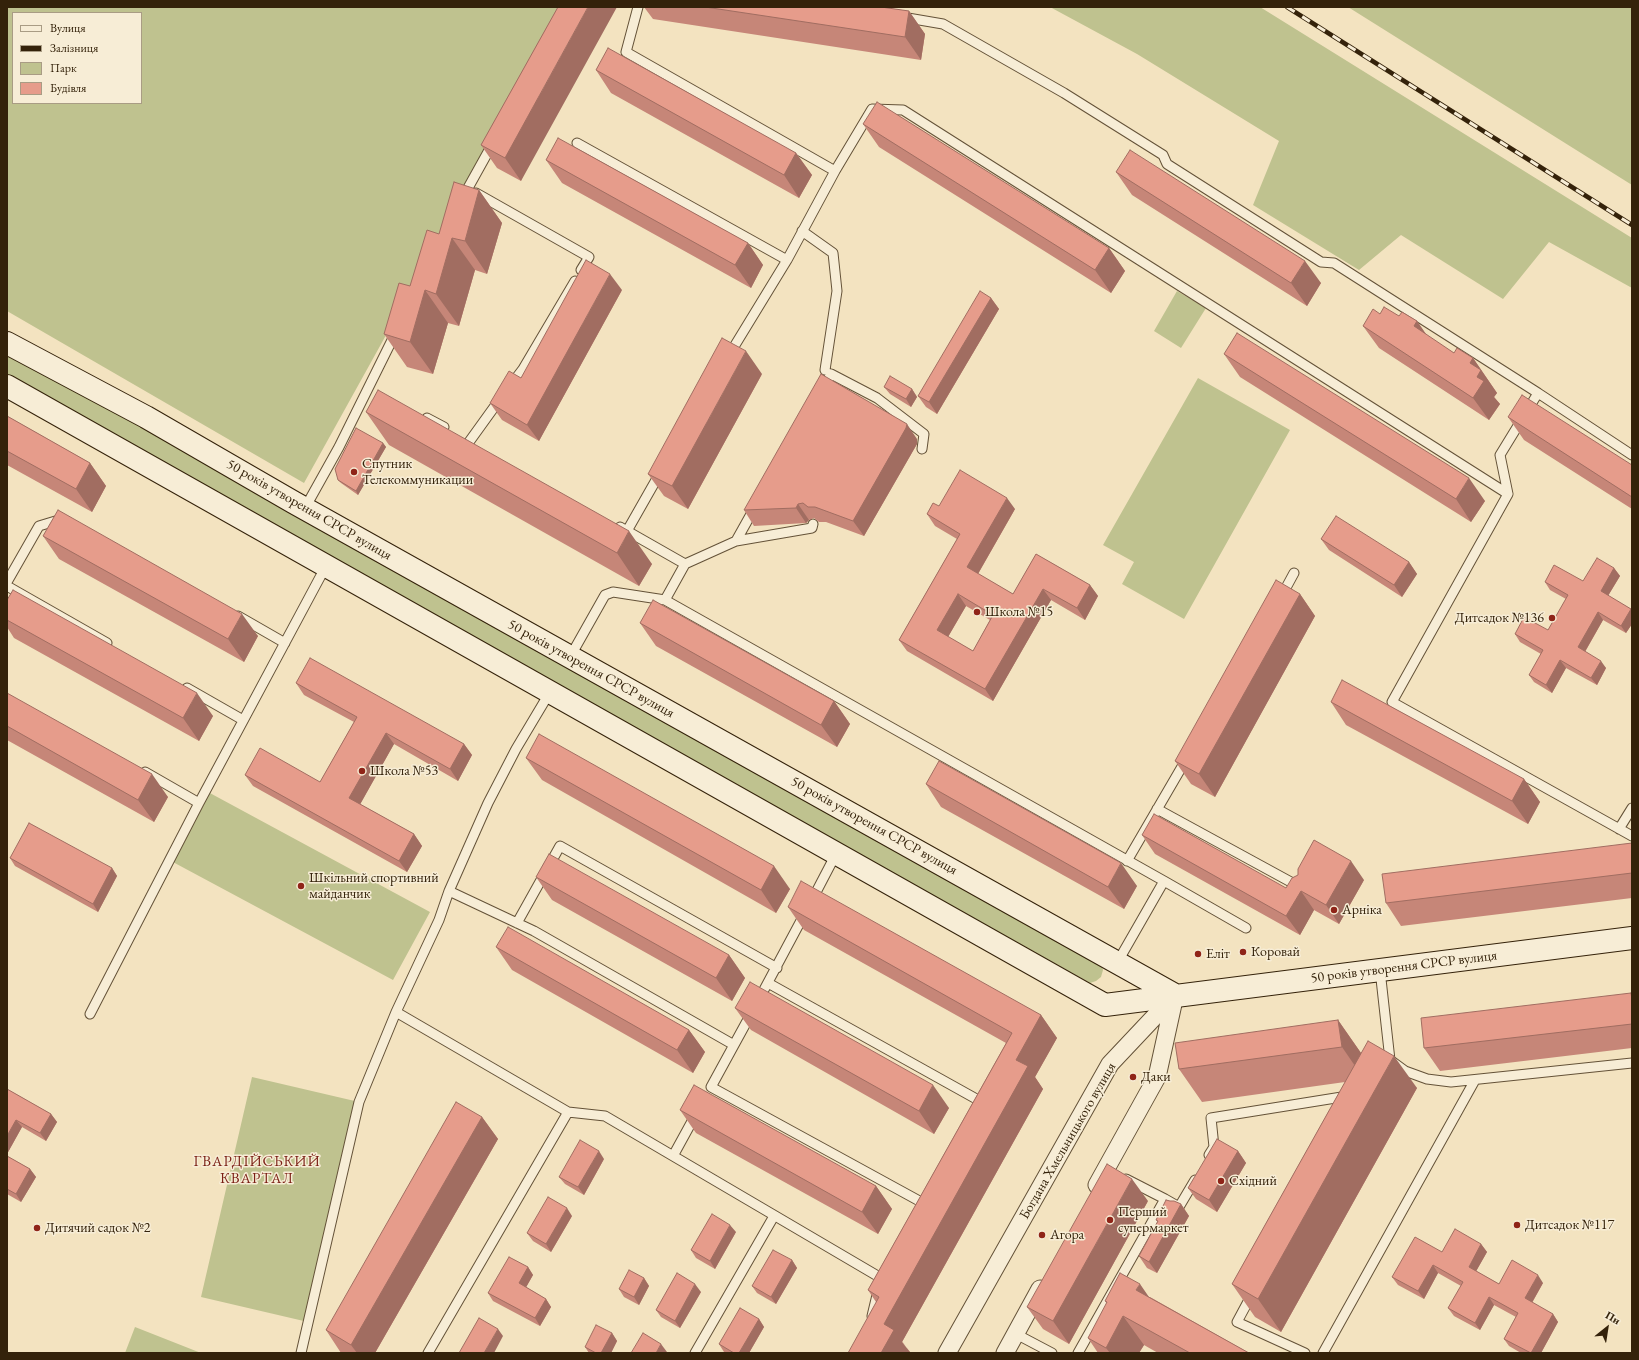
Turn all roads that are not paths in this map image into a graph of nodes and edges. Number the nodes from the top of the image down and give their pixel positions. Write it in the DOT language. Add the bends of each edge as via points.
graph roads {
  1 [pos="638,7"];
  2 [pos="890,16"];
  3 [pos="498,132"];
  4 [pos="578,143"];
  5 [pos="835,171"];
  6 [pos="468,188"];
  7 [pos="461,202"];
  8 [pos="802,231"];
  9 [pos="787,260"];
  10 [pos="401,322"];
  11 [pos="7,343"];
  12 [pos="726,361"];
  13 [pos="825,370"];
  14 [pos="7,386"];
  15 [pos="1538,393"];
  16 [pos="820,394"];
  17 [pos="427,418"];
  18 [pos="451,431"];
  19 [pos="469,442"];
  20 [pos="922,449"];
  21 [pos="1632,455"];
  22 [pos="666,463"];
  23 [pos="1508,494"];
  24 [pos="759,501"];
  25 [pos="305,508"];
  26 [pos="68,522"];
  27 [pos="613,523"];
  28 [pos="813,524"];
  29 [pos="626,531"];
  30 [pos="736,541"];
  31 [pos="685,564"];
  32 [pos="326,566"];
  33 [pos="1294,573"];
  34 [pos="7,582"];
  35 [pos="7,586"];
  36 [pos="665,600"];
  37 [pos="1275,607"];
  38 [pos="231,612"];
  39 [pos="285,642"];
  40 [pos="118,649"];
  41 [pos="570,657"];
  42 [pos="181,685"];
  43 [pos="550,692"];
  44 [pos="243,720"];
  45 [pos="1193,748"];
  46 [pos="138,768"];
  47 [pos="199,803"];
  48 [pos="1632,808"];
  49 [pos="1158,809"];
  50 [pos="1619,829"];
  51 [pos="1632,836"];
  52 [pos="836,854"];
  53 [pos="1127,861"];
  54 [pos="1164,881"];
  55 [pos="449,891"];
  56 [pos="1306,891"];
  57 [pos="517,923"];
  58 [pos="1246,928"];
  59 [pos="1632,938"];
  60 [pos="1118,963"];
  61 [pos="777,968"];
  62 [pos="1380,970"];
  63 [pos="768,983"];
  64 [pos="1175,995"];
  65 [pos="396,1012"];
  66 [pos="90,1014"];
  67 [pos="734,1045"];
  68 [pos="1632,1063"];
  69 [pos="1475,1080"];
  70 [pos="1359,1095"];
  71 [pos="980,1101"];
  72 [pos="699,1108"];
  73 [pos="568,1112"];
  74 [pos="673,1156"];
  75 [pos="1206,1160"];
  76 [pos="1113,1172"];
  77 [pos="1198,1173"];
  78 [pos="1092,1196"];
  79 [pos="1165,1199"];
  80 [pos="923,1203"];
  81 [pos="774,1216"];
  82 [pos="1046,1279"];
  83 [pos="1256,1287"];
  84 [pos="870,1324"];
  85 [pos="1016,1334"];
  86 [pos="300,1353"];
  87 [pos="428,1353"];
  88 [pos="696,1353"];
  89 [pos="947,1353"];
  90 [pos="1005,1353"];
  91 [pos="1052,1353"];
  92 [pos="1078,1353"];
  93 [pos="1305,1353"];
  94 [pos="1323,1353"];
  1 -- 5 [label="lane" via="626,52"];
  2 -- 15 [label="lane" via="943,24 1064,93 1163,154 1166,164 1321,262 1334,263"];
  3 -- 6 [label="lane"];
  4 -- 9 [label="lane"];
  5 -- 8 [label="lane"];
  5 -- 23 [label="lane" via="872,109 903,110"];
  6 -- 7 [label="lane"];
  6 -- 19 [label="lane" via="589,258 523,369"];
  8 -- 9 [label="lane"];
  8 -- 13 [label="lane" via="834,253 837,291"];
  9 -- 12 [label="lane"];
  10 -- 25 [label="lane"];
  11 -- 25 [label="main road, 50 років утворення СРСР вулиця" via="146,417"];
  14 -- 32 [label="main road, 50 років утворення СРСР вулиця"];
  15 -- 21 [label="lane"];
  15 -- 23 [label="lane" via="1500,455"];
  16 -- 20 [label="lane" via="831,374 870,395 924,434"];
  17 -- 18 [label="lane"];
  22 -- 29 [label="lane"];
  23 -- 50 [label="lane" via="1392,702"];
  24 -- 30 [label="lane"];
  25 -- 41 [label="main road, 50 років утворення СРСР вулиця"];
  26 -- 34 [label="lane" via="61,519 39,526"];
  27 -- 29 [label="lane"];
  28 -- 30 [label="lane" via="812,528"];
  29 -- 31 [label="lane"];
  30 -- 31 [label="lane"];
  31 -- 36 [label="lane"];
  32 -- 39 [label="lane"];
  32 -- 43 [label="main road, 50 років утворення СРСР вулиця"];
  33 -- 37 [label="lane"];
  35 -- 40 [label="lane"];
  36 -- 41 [label="lane" via="613,592 605,595"];
  36 -- 53 [label="lane"];
  38 -- 39 [label="lane"];
  39 -- 44 [label="lane"];
  41 -- 60 [label="main road, 50 років утворення СРСР вулиця"];
  42 -- 44 [label="lane"];
  43 -- 52 [label="main road, 50 років утворення СРСР вулиця"];
  43 -- 55 [label="lane" via="488,803"];
  44 -- 47 [label="lane"];
  45 -- 49 [label="lane"];
  46 -- 47 [label="lane"];
  47 -- 66 [label="lane"];
  48 -- 50 [label="lane"];
  49 -- 53 [label="lane"];
  49 -- 56 [label="lane"];
  50 -- 51 [label="lane"];
  52 -- 61 [label="lane"];
  52 -- 64 [label="main road, 50 років утворення СРСР вулиця" via="1105,1005"];
  53 -- 54 [label="lane"];
  54 -- 58 [label="lane"];
  54 -- 60 [label="lane"];
  55 -- 57 [label="lane"];
  55 -- 65 [label="lane" via="439,920"];
  57 -- 61 [label="lane" via="560,846"];
  57 -- 67 [label="lane"];
  59 -- 62 [label="main road, 50 років утворення СРСР вулиця"];
  60 -- 64 [label="main road, 50 років утворення СРСР вулиця"];
  61 -- 63 [label="lane"];
  62 -- 64 [label="main road, 50 років утворення СРСР вулиця"];
  62 -- 69 [label="lane" via="1388,1063 1427,1079 1451,1082"];
  63 -- 67 [label="lane"];
  63 -- 71 [label="lane"];
  64 -- 76 [label="street" via="1157,1077"];
  64 -- 89 [label="street, Богдана Хмельницького вулиця" via="1110,1064"];
  65 -- 73 [label="lane"];
  65 -- 86 [label="lane" via="359,1102"];
  67 -- 80 [label="lane" via="709,1090"];
  68 -- 69 [label="lane"];
  69 -- 94 [label="lane"];
  70 -- 75 [label="lane" via="1211,1118 1214,1146"];
  72 -- 74 [label="lane"];
  73 -- 74 [label="lane" via="605,1116"];
  73 -- 87 [label="lane"];
  74 -- 81 [label="lane"];
  76 -- 78 [label="street"];
  76 -- 79 [label="lane"];
  77 -- 79 [label="lane" via="1179,1207"];
  79 -- 92 [label="lane"];
  81 -- 84 [label="lane" via="883,1274"];
  81 -- 88 [label="lane"];
  82 -- 85 [label="street"];
  83 -- 93 [label="lane" via="1237,1322"];
  85 -- 90 [label="street"];
  85 -- 91 [label="lane"];
}
